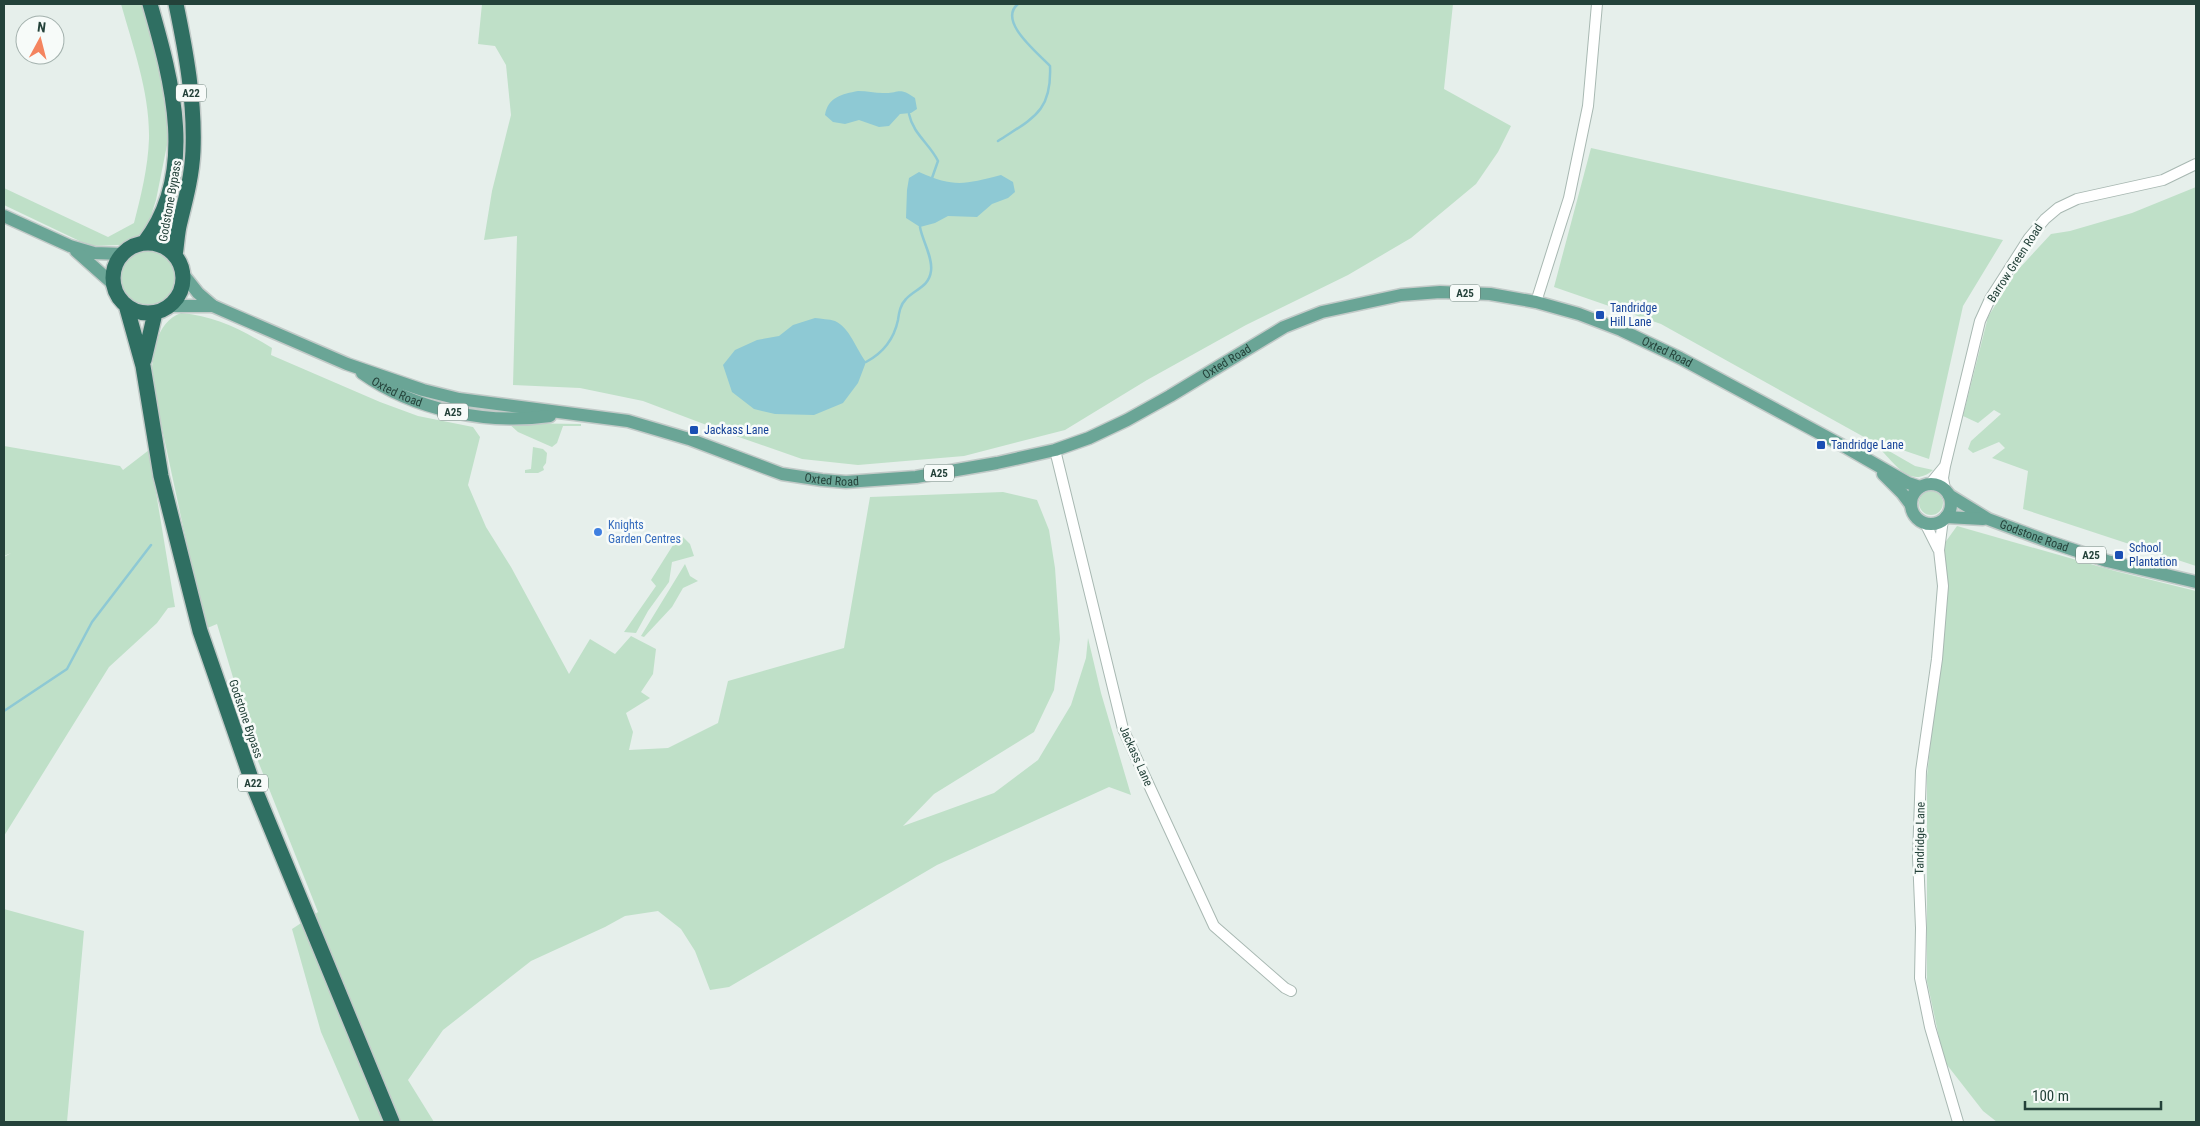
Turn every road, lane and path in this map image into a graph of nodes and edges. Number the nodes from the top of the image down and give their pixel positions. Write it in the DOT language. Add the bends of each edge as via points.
graph roads {
  1 [pos="150,4"];
  2 [pos="176,4"];
  3 [pos="1597,4"];
  4 [pos="2196,164"];
  5 [pos="4,216"];
  6 [pos="144,244"];
  7 [pos="70,246"];
  8 [pos="123,254"];
  9 [pos="175,256"];
  10 [pos="183,274"];
  11 [pos="114,284"];
  12 [pos="1536,302"];
  13 [pos="126,305"];
  14 [pos="170,306"];
  15 [pos="213,306"];
  16 [pos="155,313"];
  17 [pos="143,366"];
  18 [pos="1055,450"];
  19 [pos="1872,463"];
  20 [pos="1945,466"];
  21 [pos="1925,485"];
  22 [pos="1947,492"];
  23 [pos="1911,505"];
  24 [pos="1945,518"];
  25 [pos="1988,519"];
  26 [pos="1926,523"];
  27 [pos="1939,550"];
  28 [pos="2196,582"];
  29 [pos="1291,991"];
  30 [pos="392,1122"];
  31 [pos="1958,1122"];
  1 -- 6 [label="highway, Godstone Bypass / A22" via="174,106 176,153 174,179 164,212"];
  2 -- 9 [label="highway, Godstone Bypass / A22" via="188,58 194,121 189,182"];
  3 -- 12 [label="street" via="1588,106 1569,198"];
  4 -- 20 [label="street, Barrow Green Road" via="2163,180 2077,199 2058,208 2032,234 1990,299 1980,321"];
  5 -- 7 [label="main road"];
  6 -- 8 [label="highway"];
  6 -- 9 [label="highway" via="162,246"];
  7 -- 8 [label="main road" via="94,253"];
  7 -- 11 [label="main road"];
  8 -- 11 [label="highway" via="114,272"];
  9 -- 10 [label="highway"];
  10 -- 14 [label="highway" via="179,296"];
  10 -- 15 [label="main road, Oxted Road / A25"];
  11 -- 13 [label="highway"];
  12 -- 18 [label="main road, Oxted Road / A25" via="1490,294 1440,292 1401,294 1322,312 1284,327 1127,420"];
  12 -- 19 [label="main road, Oxted Road / A25" via="1580,314 1680,358"];
  13 -- 16 [label="highway" via="141,313"];
  13 -- 17 [label="highway, Godstone Bypass / A22"];
  14 -- 15 [label="main road, Oxted Road / A25"];
  14 -- 16 [label="highway"];
  15 -- 18 [label="main road, Oxted Road / A25" via="354,367 381,386 427,405 458,413 503,417 563,414 628,421 689,439 782,474 846,482 916,477"];
  16 -- 17 [label="highway, Godstone Bypass / A22"];
  17 -- 30 [label="highway, Godstone Bypass / A22" via="161,476 200,631 254,787"];
  18 -- 29 [label="street, Jackass Lane" via="1123,729 1214,926"];
  19 -- 21 [label="main road, Oxted Road / A25" via="1908,483"];
  19 -- 23 [label="main road, Oxted Road / A25"];
  20 -- 21 [label="street, Barrow Green Road"];
  20 -- 22 [label="street, Barrow Green Road" via="1943,478"];
  21 -- 22 [label="main road" via="1937,484"];
  21 -- 23 [label="main road" via="1912,498"];
  22 -- 24 [label="main road" via="1950,510"];
  22 -- 25 [label="main road, Godstone Road / A25"];
  23 -- 26 [label="main road" via="1916,517"];
  24 -- 25 [label="main road, Godstone Road / A25"];
  24 -- 26 [label="main road"];
  24 -- 27 [label="street, Tandridge Lane"];
  25 -- 28 [label="main road, Godstone Road / A25" via="2108,561"];
  26 -- 27 [label="street, Tandridge Lane"];
  27 -- 31 [label="street, Tandridge Lane" via="1943,586 1940,629 1921,771 1918,857 1920,978 1930,1027"];
}
